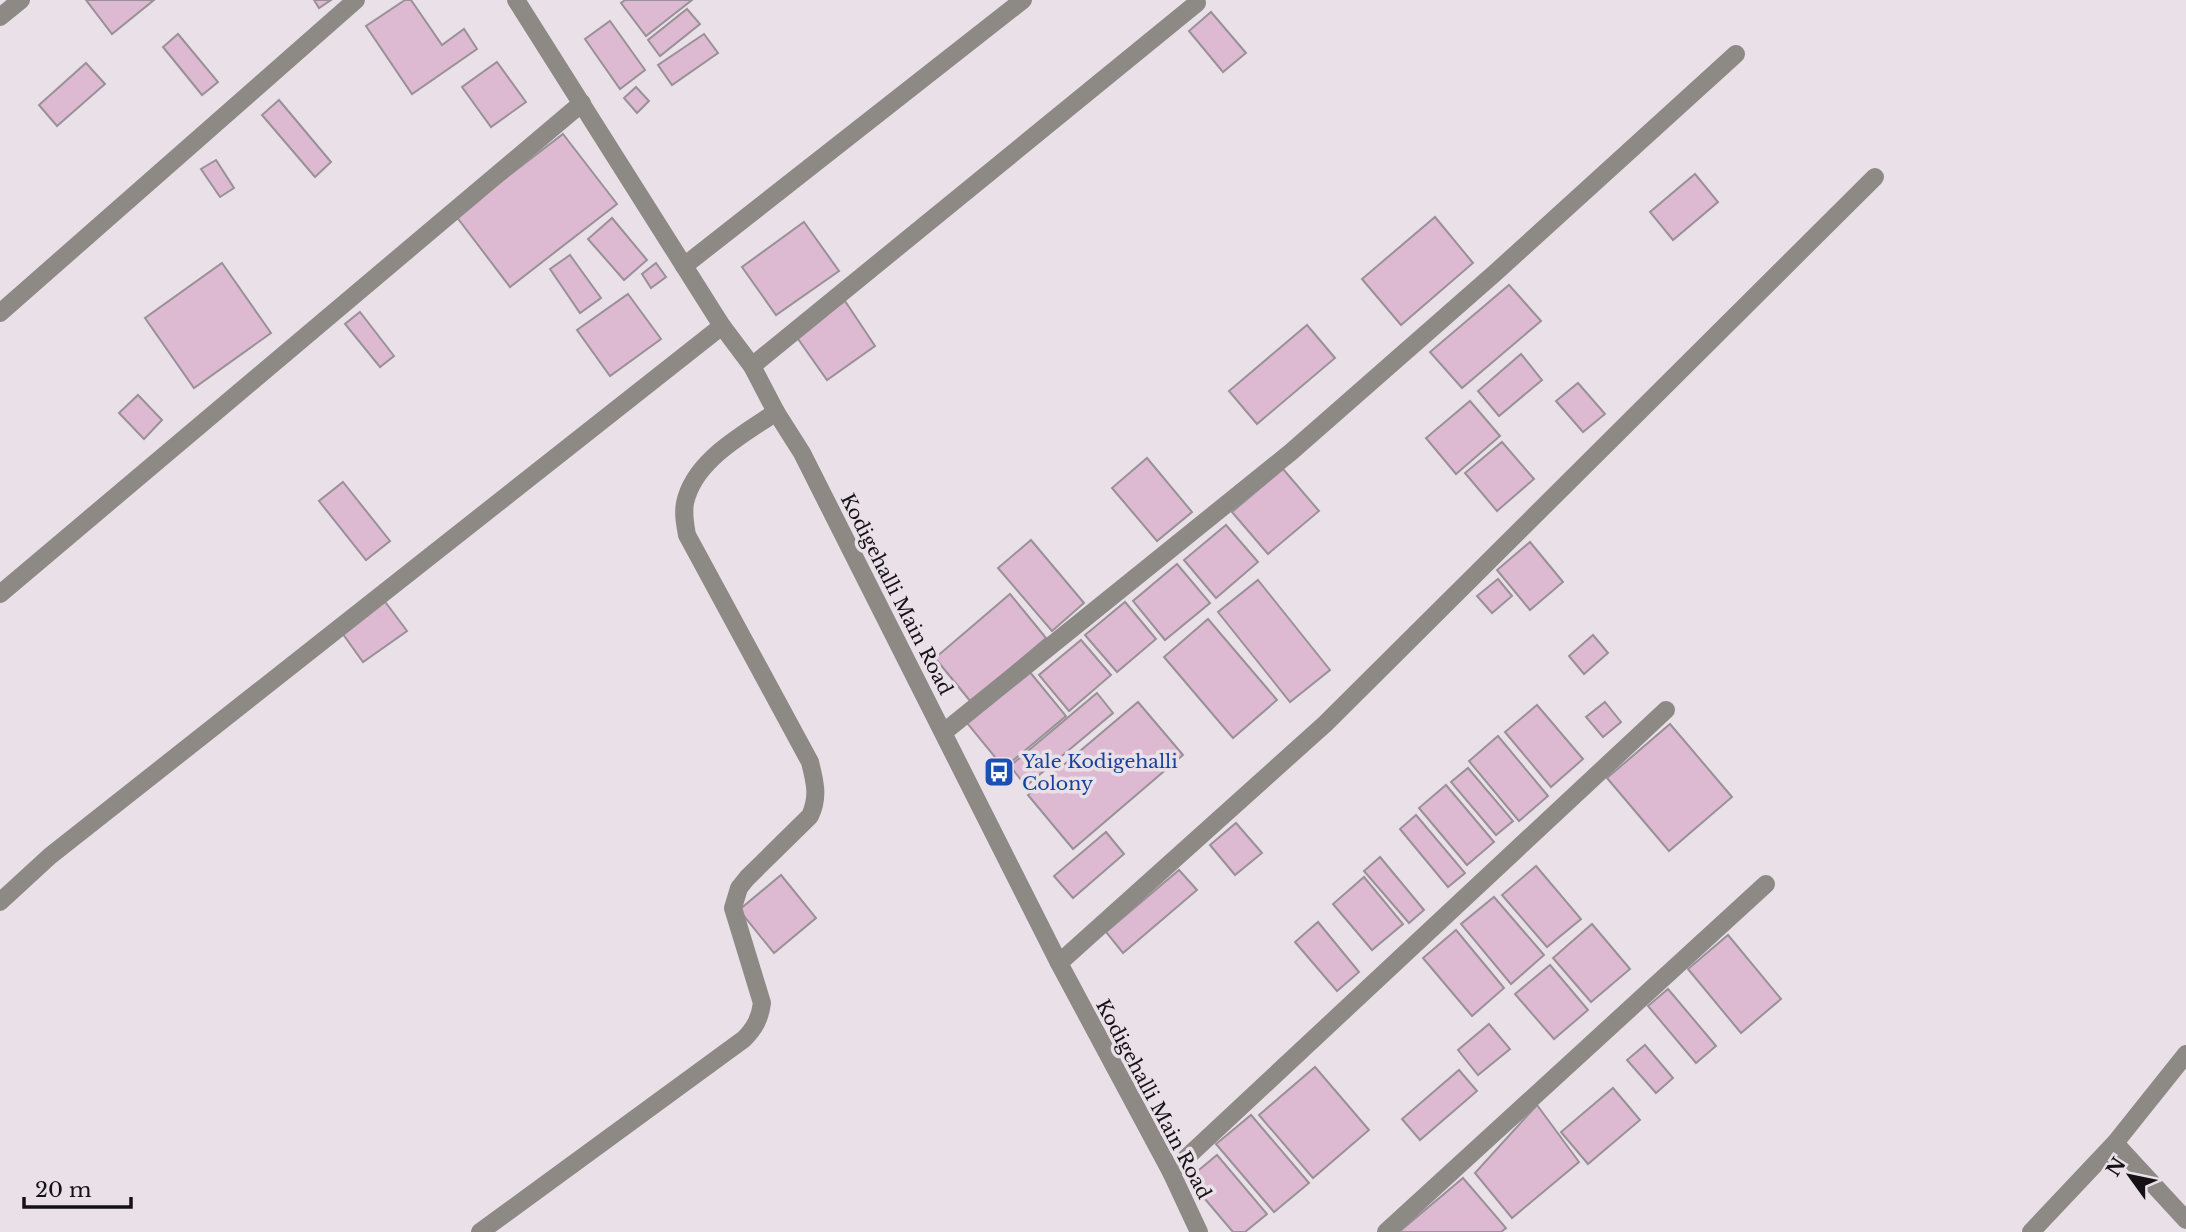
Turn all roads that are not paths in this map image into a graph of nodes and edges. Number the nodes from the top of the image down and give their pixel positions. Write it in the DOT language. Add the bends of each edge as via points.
graph roads {
  1 [pos="21,0"];
  2 [pos="356,0"];
  3 [pos="516,0"];
  4 [pos="1023,0"];
  5 [pos="1197,3"];
  6 [pos="0,17"];
  7 [pos="1736,54"];
  8 [pos="582,103"];
  9 [pos="1875,177"];
  10 [pos="684,266"];
  11 [pos="0,313"];
  12 [pos="722,326"];
  13 [pos="752,366"];
  14 [pos="776,412"];
  15 [pos="0,594"];
  16 [pos="1666,710"];
  17 [pos="944,732"];
  18 [pos="1766,884"];
  19 [pos="0,902"];
  20 [pos="1059,963"];
  21 [pos="2186,1054"];
  22 [pos="2115,1143"];
  23 [pos="1171,1172"];
  24 [pos="2186,1220"];
  25 [pos="480,1232"];
  26 [pos="1199,1232"];
  27 [pos="1386,1232"];
  28 [pos="2031,1232"];
  1 -- 6 [label="street"];
  2 -- 11 [label="street"];
  3 -- 8 [label="street, Kodigehalli Main Road"];
  4 -- 10 [label="street"];
  5 -- 13 [label="street"];
  7 -- 17 [label="street" via="1292,453"];
  8 -- 10 [label="street, Kodigehalli Main Road"];
  8 -- 15 [label="street"];
  9 -- 20 [label="street" via="1325,724"];
  10 -- 12 [label="street, Kodigehalli Main Road"];
  12 -- 13 [label="street, Kodigehalli Main Road"];
  12 -- 19 [label="street" via="50,856"];
  13 -- 14 [label="street, Kodigehalli Main Road"];
  14 -- 17 [label="street, Kodigehalli Main Road" via="802,453"];
  14 -- 25 [label="street" via="726,447 698,474 684,516 687,535 810,762 815,785 810,816 747,878 735,898 733,908 762,1003 761,1014 744,1039"];
  16 -- 23 [label="street"];
  17 -- 20 [label="street, Kodigehalli Main Road"];
  18 -- 27 [label="street"];
  20 -- 23 [label="street, Kodigehalli Main Road"];
  21 -- 22 [label="street"];
  22 -- 24 [label="street"];
  22 -- 28 [label="street"];
  23 -- 26 [label="street, Kodigehalli Main Road"];
}
